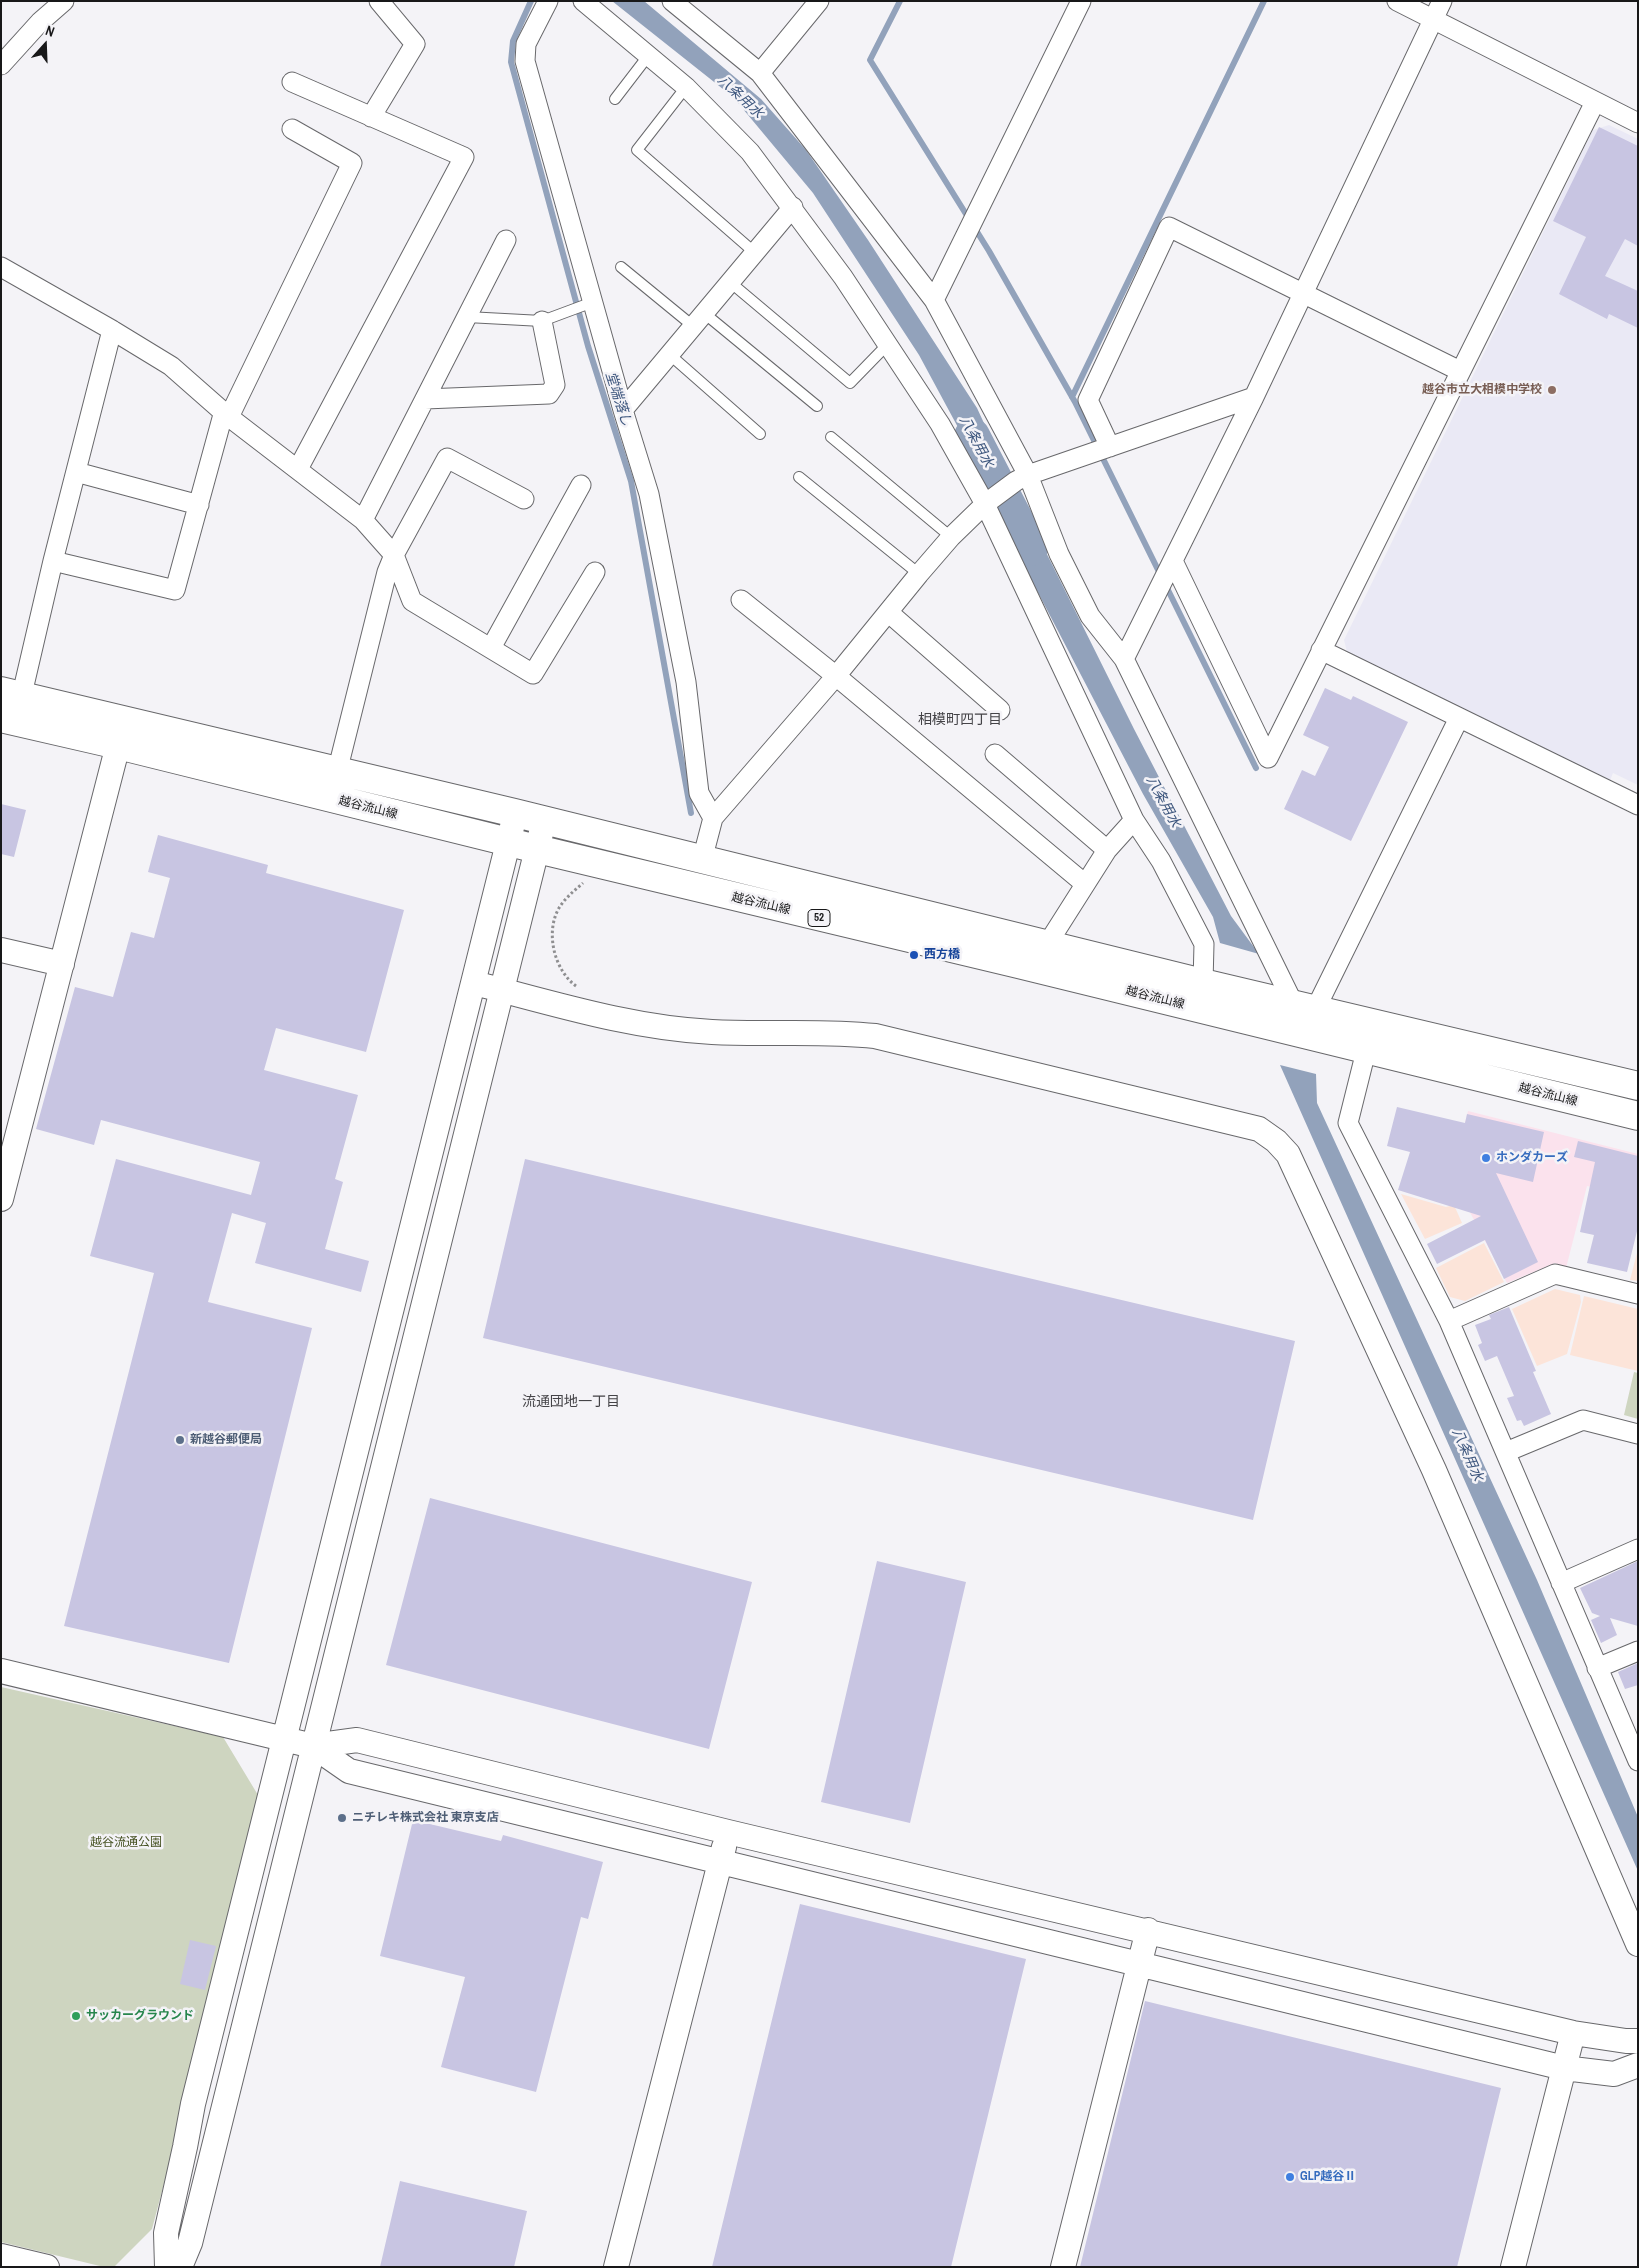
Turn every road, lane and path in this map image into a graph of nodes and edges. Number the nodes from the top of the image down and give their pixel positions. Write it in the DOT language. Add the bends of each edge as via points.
graph roads {
  1 [pos="64,1"];
  2 [pos="379,1"];
  3 [pos="548,1"];
  4 [pos="583,1"];
  5 [pos="672,1"];
  6 [pos="818,1"];
  7 [pos="1081,1"];
  8 [pos="1397,1"];
  9 [pos="1442,1"];
  10 [pos="1433,19"];
  11 [pos="648,56"];
  12 [pos="1,65"];
  13 [pos="760,73"];
  14 [pos="292,82"];
  15 [pos="686,87"];
  16 [pos="615,98"];
  17 [pos="1595,102"];
  18 [pos="371,117"];
  19 [pos="1638,123"];
  20 [pos="292,129"];
  21 [pos="793,207"];
  22 [pos="506,240"];
  23 [pos="754,252"];
  24 [pos="1,267"];
  25 [pos="621,268"];
  26 [pos="730,282"];
  27 [pos="1302,293"];
  28 [pos="934,300"];
  29 [pos="592,303"];
  30 [pos="467,317"];
  31 [pos="542,320"];
  32 [pos="698,320"];
  33 [pos="112,330"];
  34 [pos="887,345"];
  35 [pos="669,354"];
  36 [pos="1460,371"];
  37 [pos="1254,397"];
  38 [pos="424,399"];
  39 [pos="817,406"];
  40 [pos="623,410"];
  41 [pos="227,414"];
  42 [pos="760,434"];
  43 [pos="831,437"];
  44 [pos="1110,447"];
  45 [pos="298,469"];
  46 [pos="76,472"];
  47 [pos="799,477"];
  48 [pos="1022,478"];
  49 [pos="581,485"];
  50 [pos="524,499"];
  51 [pos="990,501"];
  52 [pos="199,504"];
  53 [pos="363,520"];
  54 [pos="951,537"];
  55 [pos="394,555"];
  56 [pos="53,561"];
  57 [pos="1173,561"];
  58 [pos="595,572"];
  59 [pos="919,574"];
  60 [pos="740,600"];
  61 [pos="888,612"];
  62 [pos="491,648"];
  63 [pos="1321,650"];
  64 [pos="1124,659"];
  65 [pos="836,676"];
  66 [pos="10,707"];
  67 [pos="1000,710"];
  68 [pos="1459,718"];
  69 [pos="118,745"];
  70 [pos="995,754"];
  71 [pos="337,772"];
  72 [pos="1638,805"];
  73 [pos="515,813"];
  74 [pos="713,818"];
  75 [pos="1134,820"];
  76 [pos="544,821"];
  77 [pos="508,842"];
  78 [pos="537,850"];
  79 [pos="1107,850"];
  80 [pos="702,860"];
  81 [pos="584,883"];
  82 [pos="1085,884"];
  83 [pos="1048,943"];
  84 [pos="1,950"];
  85 [pos="62,964"];
  86 [pos="474,983"];
  87 [pos="1203,983"];
  88 [pos="583,990"];
  89 [pos="503,991"];
  90 [pos="1305,1005"];
  91 [pos="1366,1051"];
  92 [pos="1638,1086"];
  93 [pos="1638,1116"];
  94 [pos="1,1199"];
  95 [pos="1638,1294"];
  96 [pos="1448,1321"];
  97 [pos="1638,1434"];
  98 [pos="1506,1452"];
  99 [pos="1638,1549"];
  100 [pos="1561,1583"];
  101 [pos="1638,1651"];
  102 [pos="1597,1668"];
  103 [pos="1,1671"];
  104 [pos="283,1739"];
  105 [pos="313,1746"];
  106 [pos="1638,1761"];
  107 [pos="728,1832"];
  108 [pos="720,1862"];
  109 [pos="1148,1930"];
  110 [pos="1638,1944"];
  111 [pos="1139,1963"];
  112 [pos="1573,2033"];
  113 [pos="1638,2041"];
  114 [pos="1638,2065"];
  115 [pos="1564,2068"];
  116 [pos="1,2256"];
  117 [pos="47,2267"];
  118 [pos="167,2267"];
  119 [pos="180,2267"];
  120 [pos="616,2267"];
  121 [pos="1063,2267"];
  122 [pos="1514,2267"];
  1 -- 12 [label="street"];
  2 -- 18 [label="street" via="415,44"];
  3 -- 29 [label="street" via="526,44 525,61"];
  4 -- 11 [label="street"];
  5 -- 13 [label="street"];
  6 -- 13 [label="street"];
  7 -- 28 [label="street"];
  8 -- 10 [label="street"];
  9 -- 10 [label="street"];
  10 -- 17 [label="street"];
  10 -- 27 [label="street"];
  11 -- 15 [label="street"];
  11 -- 16 [label="lane"];
  13 -- 28 [label="street"];
  14 -- 18 [label="street"];
  15 -- 21 [label="street" via="750,152"];
  15 -- 23 [label="lane" via="638,150"];
  17 -- 19 [label="street"];
  17 -- 36 [label="street"];
  18 -- 45 [label="street" via="464,157"];
  20 -- 41 [label="street" via="352,163"];
  21 -- 23 [label="street"];
  21 -- 34 [label="street"];
  22 -- 30 [label="street"];
  23 -- 26 [label="street"];
  24 -- 33 [label="street"];
  25 -- 32 [label="lane"];
  26 -- 32 [label="street"];
  26 -- 34 [label="lane" via="850,383"];
  27 -- 36 [label="street"];
  27 -- 37 [label="street"];
  27 -- 44 [label="street" via="1169,228 1088,400"];
  28 -- 48 [label="street"];
  29 -- 31 [label="lane"];
  29 -- 40 [label="street"];
  30 -- 31 [label="lane"];
  30 -- 38 [label="street"];
  31 -- 38 [label="street" via="555,385 549,394"];
  32 -- 35 [label="street"];
  32 -- 39 [label="lane"];
  33 -- 41 [label="street" via="171,366"];
  33 -- 46 [label="street"];
  34 -- 51 [label="street"];
  35 -- 40 [label="street"];
  35 -- 42 [label="lane"];
  36 -- 63 [label="street"];
  37 -- 44 [label="street"];
  37 -- 57 [label="street"];
  38 -- 53 [label="street"];
  40 -- 74 [label="street" via="649,494 670,591 686,682 699,793"];
  41 -- 45 [label="street"];
  41 -- 52 [label="street"];
  43 -- 54 [label="lane"];
  44 -- 48 [label="street"];
  45 -- 53 [label="street"];
  46 -- 52 [label="street"];
  46 -- 56 [label="street"];
  47 -- 59 [label="lane"];
  48 -- 51 [label="street"];
  48 -- 64 [label="street" via="1090,616"];
  49 -- 62 [label="street"];
  50 -- 55 [label="street" via="447,458"];
  51 -- 54 [label="street"];
  51 -- 75 [label="street"];
  52 -- 56 [label="street" via="175,590"];
  53 -- 55 [label="street"];
  54 -- 59 [label="street"];
  55 -- 62 [label="street" via="412,601"];
  55 -- 71 [label="street"];
  56 -- 66 [label="street"];
  57 -- 63 [label="street" via="1268,758"];
  57 -- 64 [label="street"];
  58 -- 62 [label="street" via="533,674"];
  59 -- 61 [label="street"];
  60 -- 65 [label="street"];
  61 -- 65 [label="street"];
  61 -- 67 [label="street"];
  63 -- 68 [label="street"];
  64 -- 90 [label="street"];
  65 -- 74 [label="street"];
  65 -- 82 [label="street"];
  66 -- 69 [label="main road, 越谷流山線 / 52"];
  66 -- 71 [label="main road, 52"];
  68 -- 72 [label="street"];
  68 -- 90 [label="street"];
  69 -- 77 [label="main road, 越谷流山線 / 52"];
  69 -- 85 [label="street"];
  70 -- 79 [label="street"];
  71 -- 73 [label="main road, 52"];
  73 -- 76 [label="main road, 52"];
  73 -- 77 [label="street"];
  74 -- 80 [label="street"];
  75 -- 79 [label="street"];
  75 -- 87 [label="street" via="1161,861 1204,944"];
  76 -- 78 [label="street"];
  76 -- 80 [label="main road, 52"];
  77 -- 78 [label="main road, 越谷流山線 / 52"];
  77 -- 86 [label="street"];
  78 -- 89 [label="street"];
  78 -- 91 [label="main road, 越谷流山線 / 52" via="1018,964"];
  79 -- 82 [label="street"];
  80 -- 83 [label="main road, 52"];
  81 -- 88 [label="path" via="558,909 553,945 557,961 568,980"];
  82 -- 83 [label="street"];
  83 -- 87 [label="main road, 52"];
  84 -- 85 [label="street"];
  85 -- 94 [label="street"];
  86 -- 89 [label="street"];
  86 -- 104 [label="street"];
  87 -- 90 [label="main road, 52"];
  89 -- 105 [label="street"];
  89 -- 110 [label="street" via="662,1027 712,1032 840,1032 875,1036 1259,1129 1276,1140 1288,1154 1434,1470"];
  90 -- 92 [label="main road, 52"];
  91 -- 93 [label="main road, 越谷流山線 / 52"];
  91 -- 96 [label="street" via="1348,1122"];
  95 -- 96 [label="street" via="1555,1274"];
  96 -- 98 [label="street"];
  97 -- 98 [label="street" via="1583,1420"];
  98 -- 100 [label="street"];
  99 -- 100 [label="street"];
  100 -- 102 [label="street"];
  101 -- 102 [label="street"];
  102 -- 106 [label="street"];
  103 -- 104 [label="street"];
  104 -- 105 [label="street"];
  104 -- 118 [label="street" via="193,2104 166,2233"];
  105 -- 107 [label="street" via="357,1740"];
  105 -- 108 [label="street" via="349,1771"];
  105 -- 119 [label="street" via="190,2243"];
  107 -- 108 [label="street"];
  107 -- 109 [label="street"];
  108 -- 111 [label="street"];
  108 -- 120 [label="street"];
  109 -- 111 [label="street"];
  109 -- 112 [label="street"];
  111 -- 115 [label="street"];
  111 -- 121 [label="street"];
  112 -- 113 [label="street"];
  112 -- 115 [label="street"];
  114 -- 115 [label="street" via="1614,2074"];
  115 -- 122 [label="street"];
  116 -- 117 [label="street"];
}
